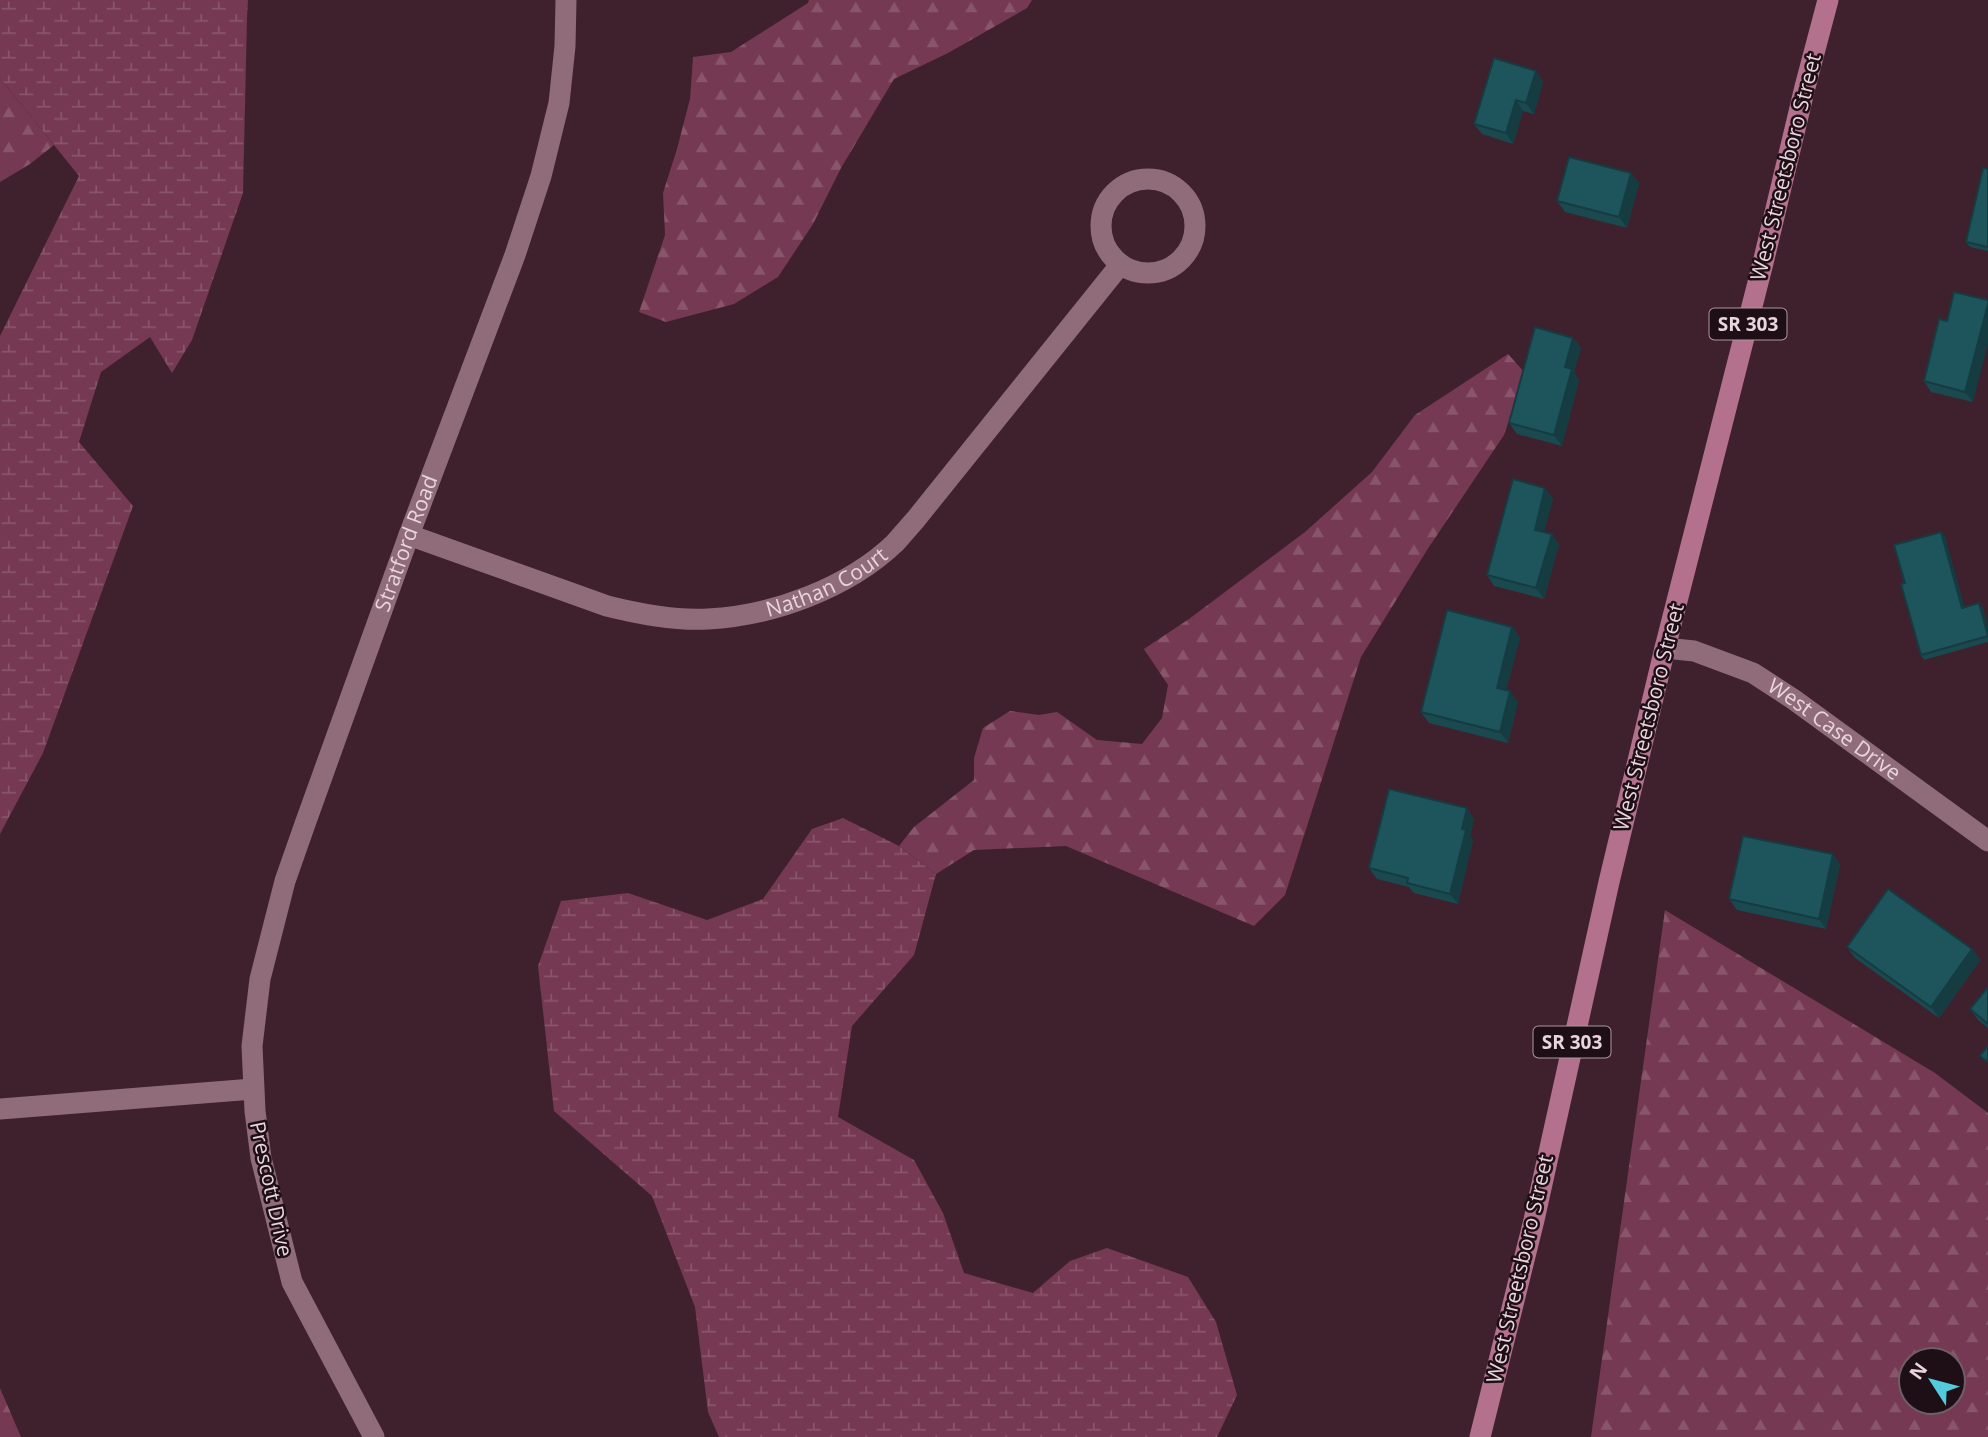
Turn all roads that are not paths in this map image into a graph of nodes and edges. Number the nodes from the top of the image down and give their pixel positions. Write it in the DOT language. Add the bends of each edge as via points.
graph roads {
  1 [pos="566,0"];
  2 [pos="1828,0"];
  3 [pos="1120,265"];
  4 [pos="410,535"];
  5 [pos="1665,648"];
  6 [pos="1988,841"];
  7 [pos="253,1090"];
  8 [pos="0,1109"];
  9 [pos="374,1437"];
  10 [pos="1480,1437"];
  1 -- 4 [label="street, Stratford Road" via="559,103 541,176"];
  2 -- 5 [label="main road, West Streetsboro Street / SR 303"];
  3 -- 3 [label="street" via="1144,274 1168,270 1187,254 1196,231 1192,206 1177,187 1154,178 1129,182 1110,198 1101,221 1105,246"];
  3 -- 4 [label="street, Nathan Court" via="916,519 868,564 824,591 772,608 707,620 632,612"];
  4 -- 7 [label="street, Stratford Road" via="285,881 260,979 252,1046"];
  5 -- 6 [label="street, West Case Drive" via="1694,652 1753,673"];
  5 -- 10 [label="main road, West Streetsboro Street / SR 303"];
  7 -- 8 [label="street"];
  7 -- 9 [label="street, Prescott Drive" via="261,1158 292,1282"];
}
